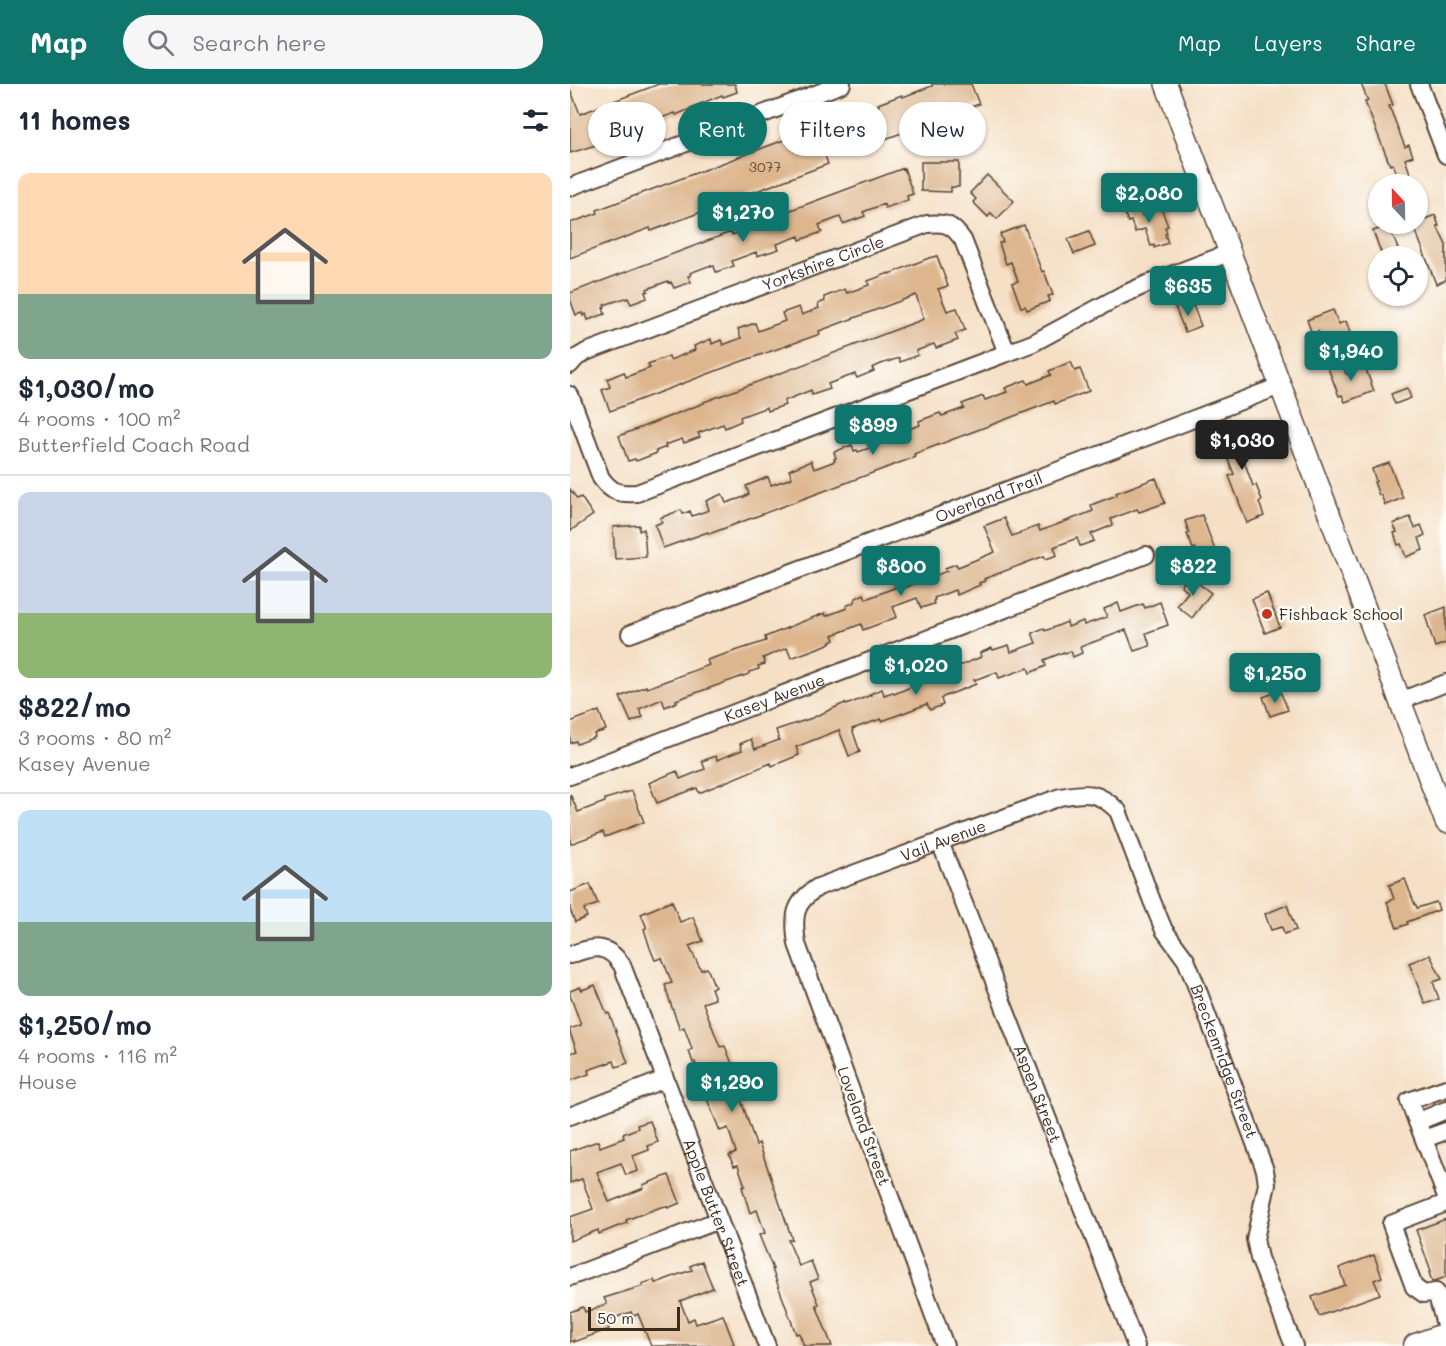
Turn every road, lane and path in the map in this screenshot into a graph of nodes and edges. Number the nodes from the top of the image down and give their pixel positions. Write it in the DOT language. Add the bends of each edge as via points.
graph roads {
  1 [pos="842,84"];
  2 [pos="1166,84"];
  3 [pos="1419,84"];
  4 [pos="1446,155"];
  5 [pos="570,187"];
  6 [pos="1229,253"];
  7 [pos="1007,353"];
  8 [pos="570,365"];
  9 [pos="1280,386"];
  10 [pos="570,395"];
  11 [pos="1146,555"];
  12 [pos="630,634"];
  13 [pos="1446,683"];
  14 [pos="1400,701"];
  15 [pos="570,776"];
  16 [pos="1095,795"];
  17 [pos="1446,822"];
  18 [pos="940,842"];
  19 [pos="800,904"];
  20 [pos="570,955"];
  21 [pos="665,1079"];
  22 [pos="1446,1088"];
  23 [pos="1446,1110"];
  24 [pos="570,1116"];
  25 [pos="1417,1122"];
  26 [pos="1446,1131"];
  27 [pos="1424,1139"];
  28 [pos="1439,1159"];
  29 [pos="1442,1176"];
  30 [pos="1446,1196"];
  31 [pos="1446,1203"];
  32 [pos="719,1220"];
  33 [pos="570,1276"];
  34 [pos="1441,1290"];
  35 [pos="1444,1337"];
  36 [pos="767,1346"];
  37 [pos="945,1346"];
  38 [pos="1136,1346"];
  39 [pos="1294,1346"];
  40 [pos="1416,1346"];
  1 -- 5 [label="street"];
  2 -- 6 [label="main road"];
  3 -- 4 [label="street"];
  6 -- 7 [label="street" via="1120,296"];
  6 -- 9 [label="main road"];
  7 -- 8 [label="street, Yorkshire Circle" via="963,240 956,231 938,223 586,352"];
  7 -- 10 [label="street" via="637,493 616,492 601,478"];
  9 -- 12 [label="street, Overland Trail"];
  9 -- 14 [label="main road"];
  11 -- 15 [label="street, Kasey Avenue"];
  13 -- 14 [label="street"];
  14 -- 17 [label="main road"];
  16 -- 18 [label="street, Vail Avenue" via="1060,797"];
  16 -- 39 [label="street, Breckenridge Street" via="1118,811 1164,930 1186,960 1265,1170 1267,1184 1255,1239"];
  18 -- 19 [label="street, Vail Avenue" via="818,887"];
  18 -- 38 [label="street, Aspen Street"];
  19 -- 37 [label="street, Loveland Street" via="794,922 797,944"];
  20 -- 21 [label="street, Apple Butter Street" via="597,948 616,956"];
  21 -- 24 [label="street"];
  21 -- 32 [label="street, Apple Butter Street"];
  22 -- 25 [label="street" via="1409,1101"];
  23 -- 25 [label="street"];
  25 -- 27 [label="street"];
  26 -- 27 [label="street"];
  27 -- 28 [label="street"];
  28 -- 29 [label="street"];
  29 -- 30 [label="street"];
  31 -- 34 [label="street" via="1391,1224 1414,1287 1424,1294"];
  32 -- 33 [label="street"];
  32 -- 36 [label="street, Apple Butter Street"];
  34 -- 35 [label="street"];
  35 -- 40 [label="highway"];
}
